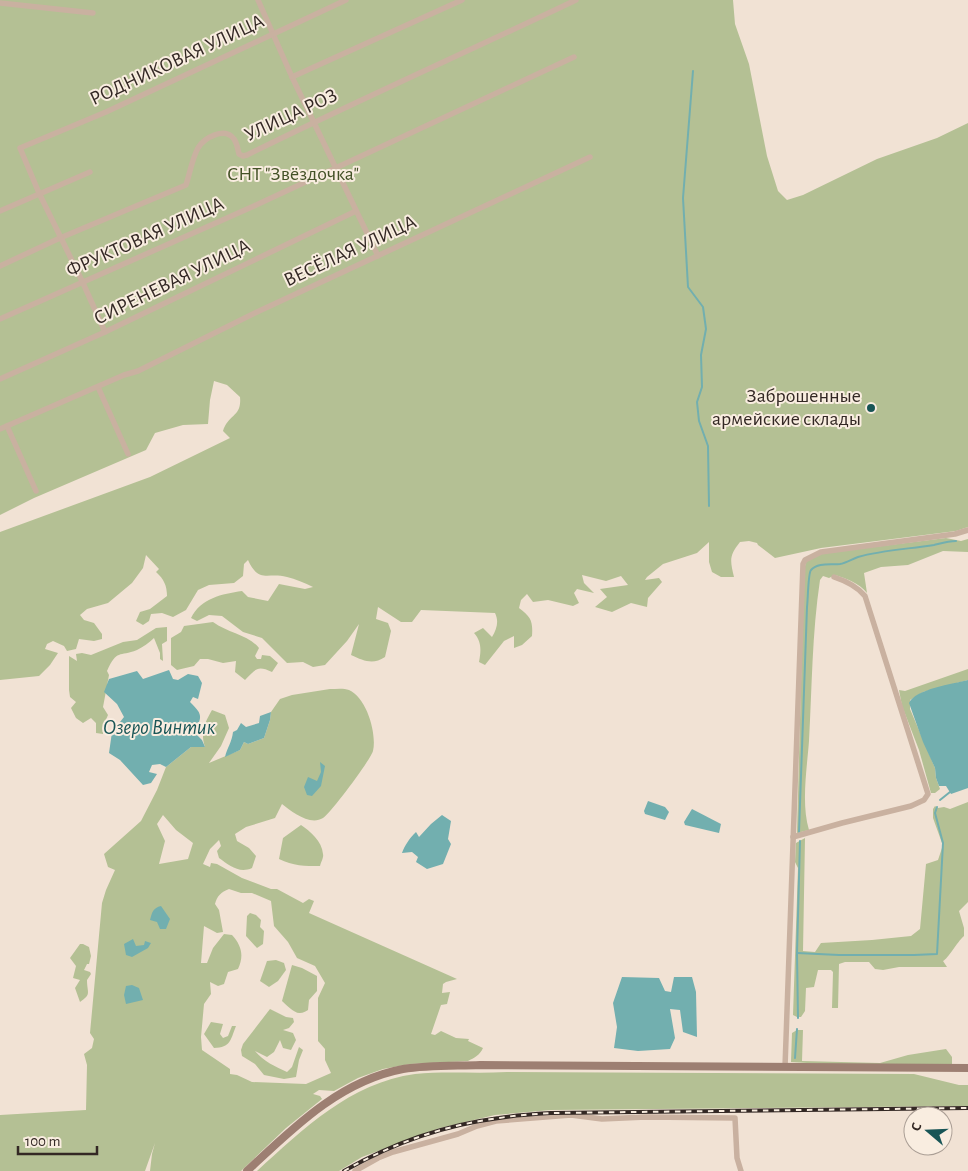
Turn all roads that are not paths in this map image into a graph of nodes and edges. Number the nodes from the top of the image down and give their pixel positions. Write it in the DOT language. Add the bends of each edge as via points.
graph roads {
  1 [pos="258,0"];
  2 [pos="346,0"];
  3 [pos="462,0"];
  4 [pos="576,0"];
  5 [pos="0,3"];
  6 [pos="93,13"];
  7 [pos="273,33"];
  8 [pos="574,57"];
  9 [pos="292,77"];
  10 [pos="314,122"];
  11 [pos="590,157"];
  12 [pos="336,166"];
  13 [pos="90,172"];
  14 [pos="39,193"];
  15 [pos="0,211"];
  16 [pos="356,211"];
  17 [pos="60,238"];
  18 [pos="378,256"];
  19 [pos="0,266"];
  20 [pos="83,283"];
  21 [pos="0,319"];
  22 [pos="105,332"];
  23 [pos="0,379"];
  24 [pos="98,387"];
  25 [pos="7,426"];
  26 [pos="0,429"];
  27 [pos="128,454"];
  28 [pos="36,491"];
  29 [pos="968,530"];
  30 [pos="834,577"];
  31 [pos="793,837"];
  32 [pos="785,1068"];
  33 [pos="968,1068"];
  34 [pos="247,1171"];
  35 [pos="355,1171"];
  36 [pos="741,1171"];
  1 -- 7 [label="street"];
  2 -- 7 [label="street, РОДНИКОВАЯ УЛИЦА"];
  3 -- 9 [label="street"];
  4 -- 10 [label="street, УЛИЦА РОЗ"];
  5 -- 6 [label="street"];
  7 -- 9 [label="street"];
  7 -- 14 [label="street, РОДНИКОВАЯ УЛИЦА" via="106,112 20,148"];
  8 -- 12 [label="street, ФРУКТОВАЯ УЛИЦА"];
  9 -- 10 [label="street"];
  10 -- 12 [label="street"];
  10 -- 17 [label="street, УЛИЦА РОЗ" via="244,156 239,154 234,139 218,133 199,147 186,185"];
  11 -- 18 [label="street, ВЕСЁЛАЯ УЛИЦА"];
  12 -- 16 [label="street"];
  12 -- 20 [label="street, ФРУКТОВАЯ УЛИЦА"];
  13 -- 14 [label="street"];
  14 -- 15 [label="street"];
  14 -- 17 [label="street"];
  16 -- 18 [label="street"];
  16 -- 22 [label="street, СИРЕНЕВАЯ УЛИЦА"];
  17 -- 19 [label="street, УЛИЦА РОЗ"];
  17 -- 20 [label="street"];
  18 -- 24 [label="street, ВЕСЁЛАЯ УЛИЦА" via="138,372"];
  20 -- 21 [label="street, ФРУКТОВАЯ УЛИЦА"];
  20 -- 22 [label="street"];
  22 -- 23 [label="street, СИРЕНЕВАЯ УЛИЦА"];
  24 -- 25 [label="street, ВЕСЁЛАЯ УЛИЦА"];
  24 -- 27 [label="street"];
  25 -- 26 [label="street, ВЕСЁЛАЯ УЛИЦА"];
  25 -- 28 [label="street"];
  29 -- 31 [label="street" via="821,552 805,560"];
  30 -- 31 [label="street" via="853,585 865,596 928,794 924,800 911,806"];
  31 -- 32 [label="street"];
  32 -- 33 [label="main road"];
  32 -- 34 [label="main road" via="480,1065 401,1070 366,1081 333,1097"];
  35 -- 36 [label="street" via="393,1152 496,1121 571,1115 602,1119 734,1118"];
}
